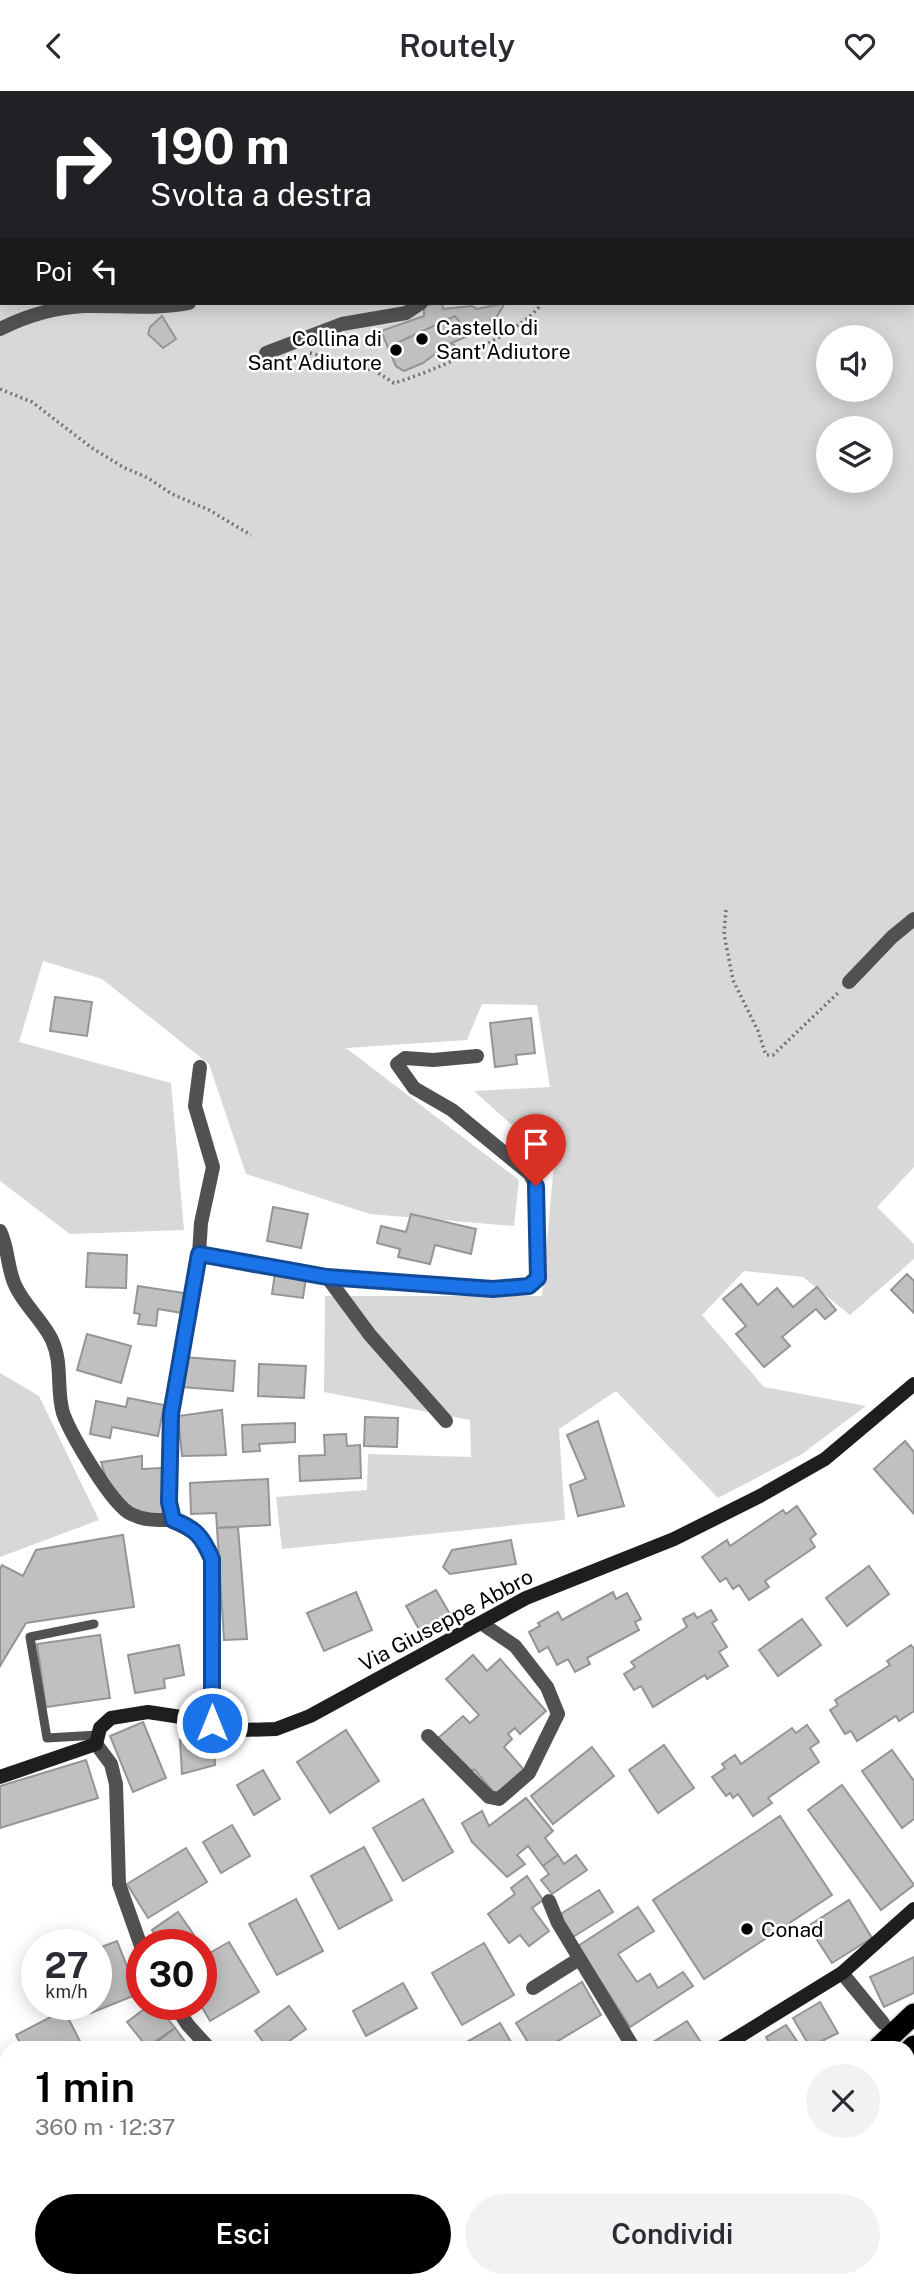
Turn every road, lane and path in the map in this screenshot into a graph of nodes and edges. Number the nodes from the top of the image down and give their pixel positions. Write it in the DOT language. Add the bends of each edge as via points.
graph roads {
  1 [pos="179,305"];
  2 [pos="418,305"];
  3 [pos="540,305"];
  4 [pos="0,329"];
  5 [pos="284,346"];
  6 [pos="266,353"];
  7 [pos="0,389"];
  8 [pos="251,535"];
  9 [pos="726,910"];
  10 [pos="914,919"];
  11 [pos="849,982"];
  12 [pos="477,1056"];
  13 [pos="200,1067"];
  14 [pos="0,1231"];
  15 [pos="199,1254"];
  16 [pos="327,1277"];
  17 [pos="914,1384"];
  18 [pos="446,1422"];
  19 [pos="173,1520"];
  20 [pos="481,1623"];
  21 [pos="94,1625"];
  22 [pos="212,1723"];
  23 [pos="428,1736"];
  24 [pos="97,1740"];
  25 [pos="0,1777"];
  26 [pos="549,1901"];
  27 [pos="914,1909"];
  28 [pos="135,1929"];
  29 [pos="579,1959"];
  30 [pos="842,1972"];
  31 [pos="533,1988"];
  32 [pos="914,2014"];
  33 [pos="185,2020"];
  34 [pos="883,2023"];
  35 [pos="203,2041"];
  36 [pos="629,2041"];
  37 [pos="732,2041"];
  38 [pos="885,2041"];
  1 -- 4 [label="street" via="81,306 27,315"];
  2 -- 5 [label="street" via="406,313 342,324"];
  3 -- 5 [label="path" via="509,331 439,369 394,383 375,372"];
  5 -- 6 [label="street"];
  7 -- 8 [label="path" via="32,402 123,467"];
  9 -- 11 [label="path" via="724,934 733,980 766,1055 773,1055"];
  10 -- 11 [label="street"];
  12 -- 16 [label="street" via="405,1058 397,1064 414,1088 452,1110 530,1174 536,1186 538,1278 529,1286 493,1289"];
  13 -- 15 [label="street" via="195,1107 213,1167"];
  14 -- 19 [label="street" via="16,1288 52,1339 59,1362 63,1413 77,1442 111,1496 128,1513 146,1520"];
  15 -- 16 [label="street"];
  15 -- 19 [label="street" via="171,1414 169,1502"];
  16 -- 18 [label="street" via="370,1335"];
  17 -- 20 [label="street, Via Giuseppe Abbro" via="825,1459 771,1490 674,1539 526,1598"];
  19 -- 22 [label="street" via="191,1527 204,1540 212,1559"];
  20 -- 22 [label="street, Via Giuseppe Abbro" via="276,1730 241,1730"];
  20 -- 23 [label="street" via="515,1646 547,1687 558,1714 529,1773 499,1799 489,1797"];
  21 -- 24 [label="lane" via="30,1637 47,1738"];
  22 -- 24 [label="street, Via Giuseppe Abbro" via="148,1712 111,1718 100,1728"];
  24 -- 25 [label="street, Via Giuseppe Abbro"];
  24 -- 28 [label="street" via="116,1784 119,1884"];
  26 -- 29 [label="street"];
  27 -- 30 [label="street"];
  29 -- 31 [label="street"];
  29 -- 36 [label="street"];
  30 -- 34 [label="street"];
  30 -- 37 [label="street"];
  32 -- 38 [label="highway"];
  33 -- 35 [label="street"];
}
